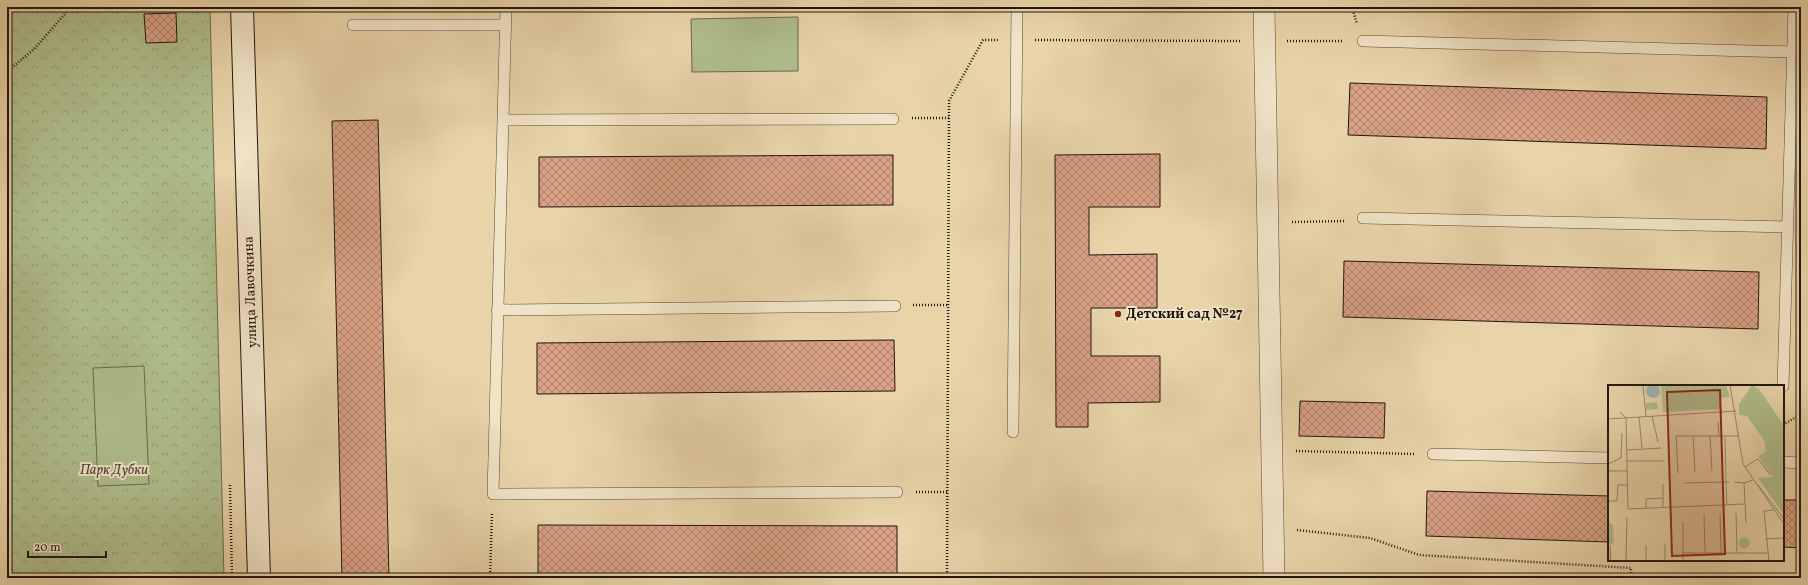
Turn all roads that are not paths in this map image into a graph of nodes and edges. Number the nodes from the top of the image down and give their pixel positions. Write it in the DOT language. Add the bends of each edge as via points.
graph roads {
  1 [pos="242,7"];
  2 [pos="506,7"];
  3 [pos="1017,7"];
  4 [pos="1264,7"];
  5 [pos="1794,7"];
  6 [pos="353,25"];
  7 [pos="505,25"];
  8 [pos="1363,42"];
  9 [pos="1793,52"];
  10 [pos="893,118"];
  11 [pos="503,120"];
  12 [pos="1364,218"];
  13 [pos="1788,227"];
  14 [pos="895,306"];
  15 [pos="498,310"];
  16 [pos="1783,385"];
  17 [pos="1012,432"];
  18 [pos="1434,454"];
  19 [pos="1608,458"];
  20 [pos="1784,462"];
  21 [pos="1801,463"];
  22 [pos="897,492"];
  23 [pos="259,578"];
  24 [pos="1274,578"];
  1 -- 23 [label="street, улица Лавочкина"];
  2 -- 7 [label="lane"];
  3 -- 17 [label="lane"];
  4 -- 24 [label="street"];
  5 -- 9 [label="lane"];
  6 -- 7 [label="lane"];
  7 -- 11 [label="lane"];
  8 -- 9 [label="lane"];
  9 -- 13 [label="lane"];
  10 -- 11 [label="lane"];
  11 -- 15 [label="lane"];
  12 -- 13 [label="lane"];
  13 -- 16 [label="lane"];
  14 -- 15 [label="lane"];
  15 -- 22 [label="lane" via="493,494"];
  18 -- 19 [label="lane"];
  20 -- 21 [label="lane"];
}
